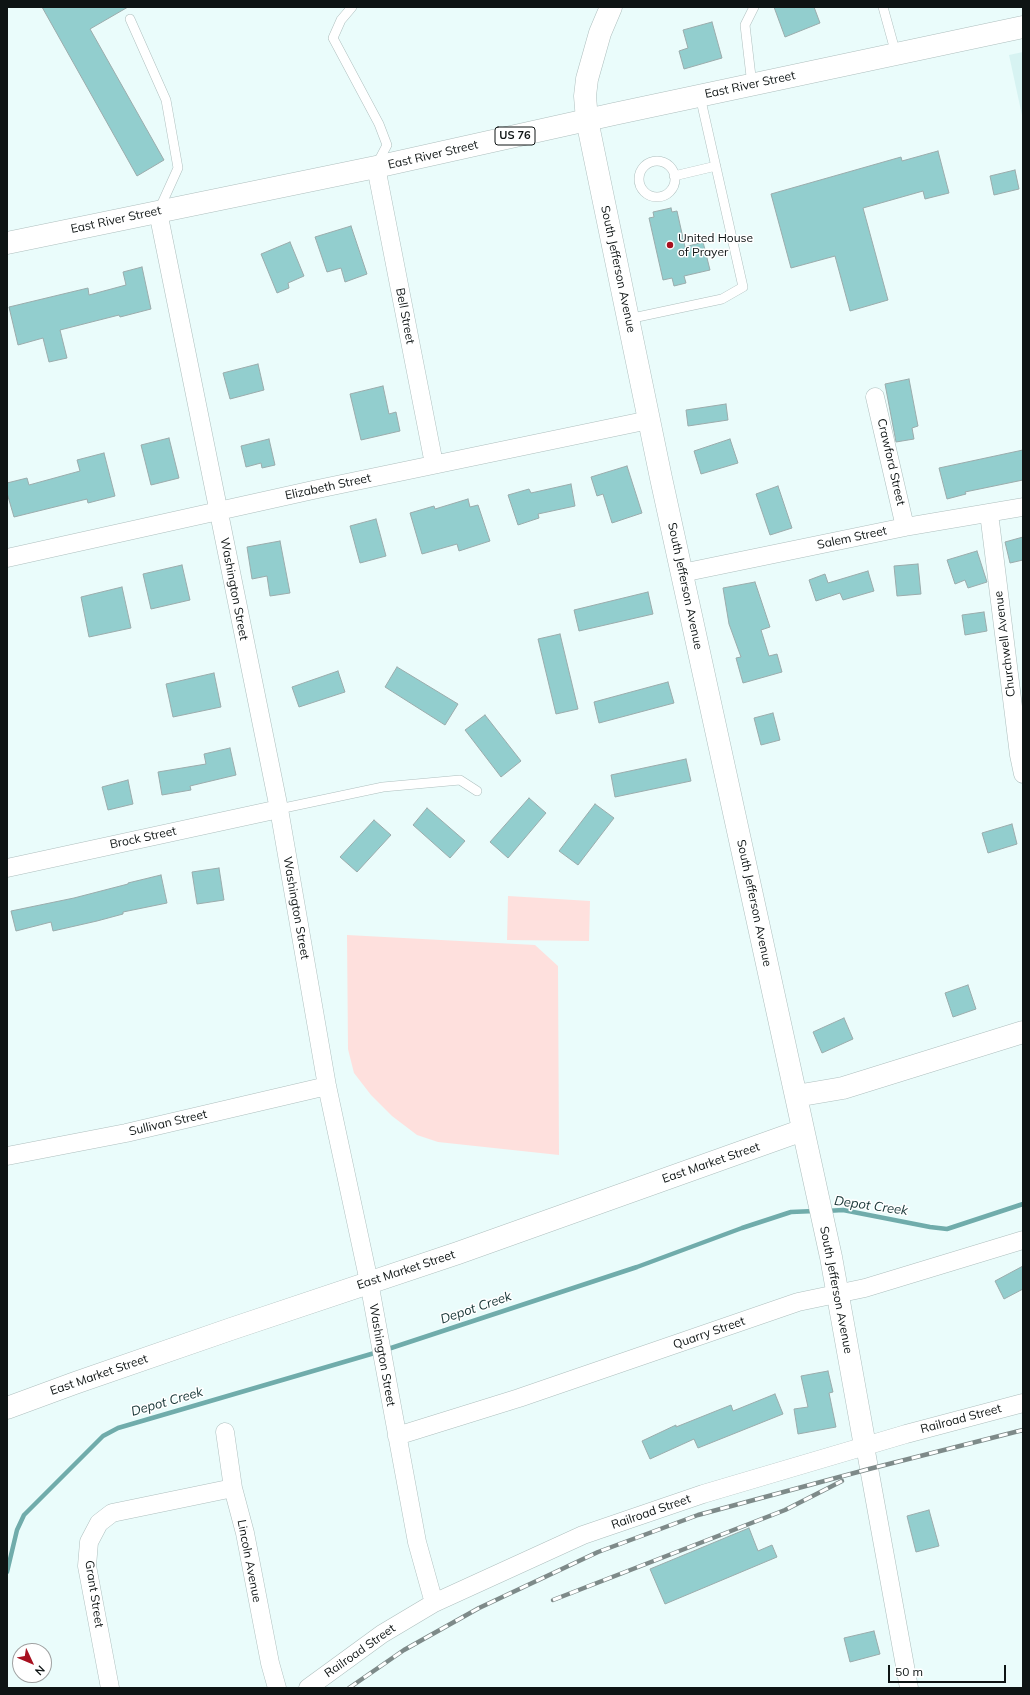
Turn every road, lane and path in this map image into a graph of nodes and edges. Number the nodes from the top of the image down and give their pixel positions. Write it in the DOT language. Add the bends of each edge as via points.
graph roads {
  1 [pos="352,7"];
  2 [pos="611,7"];
  3 [pos="754,7"];
  4 [pos="883,7"];
  5 [pos="130,19"];
  6 [pos="1023,27"];
  7 [pos="896,54"];
  8 [pos="752,85"];
  9 [pos="700,96"];
  10 [pos="587,120"];
  11 [pos="716,166"];
  12 [pos="376,168"];
  13 [pos="674,176"];
  14 [pos="158,212"];
  15 [pos="7,243"];
  16 [pos="628,319"];
  17 [pos="875,397"];
  18 [pos="649,420"];
  19 [pos="434,464"];
  20 [pos="1023,507"];
  21 [pos="219,511"];
  22 [pos="989,513"];
  23 [pos="905,527"];
  24 [pos="7,558"];
  25 [pos="682,573"];
  26 [pos="1023,774"];
  27 [pos="477,792"];
  28 [pos="279,809"];
  29 [pos="7,868"];
  30 [pos="1023,1032"];
  31 [pos="327,1086"];
  32 [pos="796,1096"];
  33 [pos="803,1130"];
  34 [pos="7,1156"];
  35 [pos="1023,1240"];
  36 [pos="369,1282"];
  37 [pos="838,1294"];
  38 [pos="1023,1403"];
  39 [pos="7,1408"];
  40 [pos="225,1432"];
  41 [pos="397,1436"];
  42 [pos="865,1446"];
  43 [pos="234,1488"];
  44 [pos="434,1603"];
  45 [pos="110,1688"];
  46 [pos="277,1688"];
  47 [pos="308,1688"];
  48 [pos="909,1688"];
  1 -- 12 [label="lane" via="341,20 333,38 387,145"];
  2 -- 10 [label="street, South Jefferson Avenue" via="587,79"];
  3 -- 8 [label="lane" via="745,25"];
  4 -- 7 [label="lane"];
  5 -- 14 [label="lane" via="166,100 178,168"];
  6 -- 7 [label="street, East River Street / US 76"];
  7 -- 8 [label="street, East River Street / US 76"];
  8 -- 9 [label="street, East River Street / US 76"];
  9 -- 10 [label="street, East River Street / US 76"];
  9 -- 11 [label="lane"];
  10 -- 12 [label="street, East River Street / US 76"];
  10 -- 16 [label="street, South Jefferson Avenue"];
  11 -- 13 [label="lane"];
  11 -- 16 [label="lane" via="743,287 722,299"];
  12 -- 14 [label="street, East River Street / US 76"];
  12 -- 19 [label="street, Bell Street"];
  14 -- 15 [label="street, East River Street / US 76"];
  14 -- 21 [label="street, Washington Street"];
  16 -- 18 [label="street, South Jefferson Avenue"];
  17 -- 23 [label="street, Crawford Street"];
  18 -- 19 [label="street, Elizabeth Street"];
  18 -- 25 [label="street, South Jefferson Avenue"];
  19 -- 21 [label="street, Elizabeth Street"];
  20 -- 22 [label="street, Salem Street"];
  21 -- 24 [label="street, Elizabeth Street"];
  21 -- 28 [label="street, Washington Street"];
  22 -- 23 [label="street, Salem Street"];
  22 -- 26 [label="street, Churchwell Avenue"];
  23 -- 25 [label="street, Salem Street"];
  25 -- 32 [label="street, South Jefferson Avenue"];
  27 -- 28 [label="lane" via="460,780 383,787"];
  28 -- 29 [label="street, Brock Street"];
  28 -- 31 [label="street, Washington Street"];
  30 -- 32 [label="street" via="843,1088"];
  31 -- 34 [label="street, Sullivan Street" via="126,1133"];
  31 -- 36 [label="street, Washington Street"];
  32 -- 33 [label="street, South Jefferson Avenue"];
  33 -- 36 [label="street, East Market Street" via="458,1253"];
  33 -- 37 [label="street, South Jefferson Avenue"];
  35 -- 37 [label="street, Quarry Street"];
  36 -- 39 [label="street, East Market Street"];
  36 -- 41 [label="street, Washington Street"];
  37 -- 41 [label="street, Quarry Street" via="798,1302 519,1398"];
  37 -- 42 [label="street, South Jefferson Avenue"];
  38 -- 42 [label="street, Railroad Street"];
  40 -- 43 [label="street, Lincoln Avenue"];
  41 -- 44 [label="street, Washington Street" via="417,1542"];
  42 -- 44 [label="street, Railroad Street" via="703,1494 583,1535"];
  42 -- 48 [label="street, South Jefferson Avenue"];
  43 -- 45 [label="street, Grant Street" via="112,1514 98,1523 89,1542 87,1566"];
  43 -- 46 [label="street, Lincoln Avenue"];
  44 -- 47 [label="street, Railroad Street" via="382,1634"];
}
